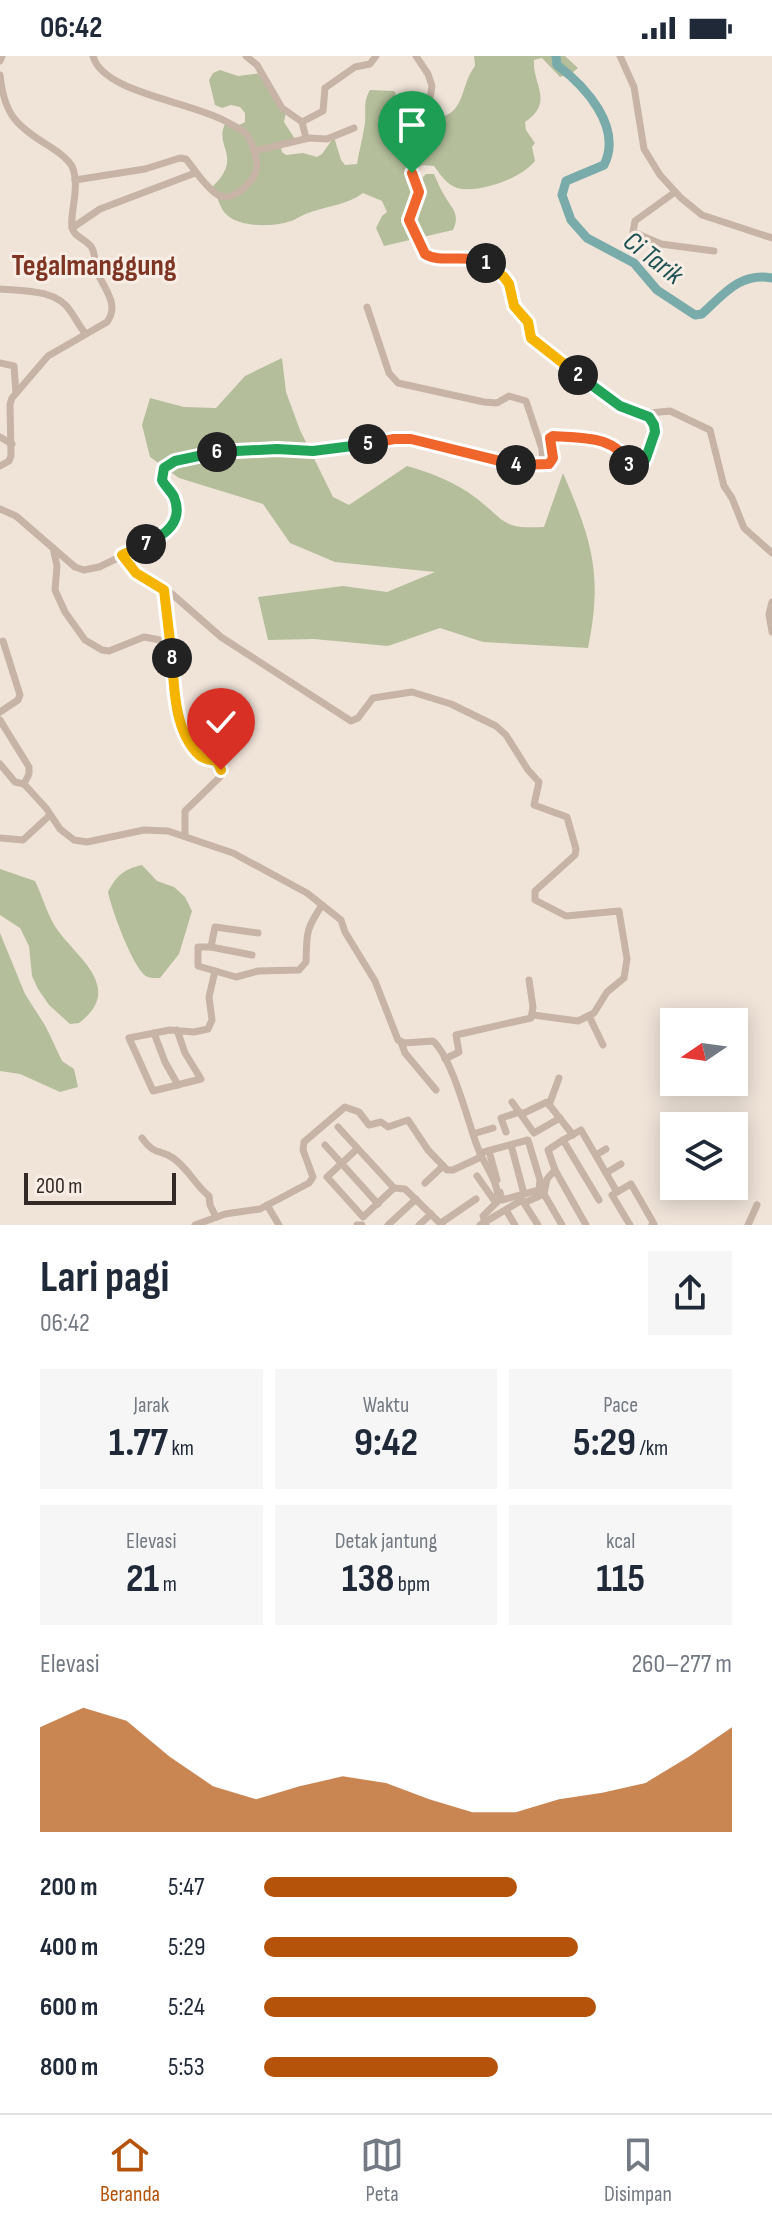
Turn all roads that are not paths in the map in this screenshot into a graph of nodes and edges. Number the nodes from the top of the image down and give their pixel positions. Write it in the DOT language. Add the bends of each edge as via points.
graph roads {
  1 [pos="93,56"];
  2 [pos="246,56"];
  3 [pos="376,56"];
  4 [pos="416,56"];
  5 [pos="620,56"];
  6 [pos="0,75"];
  7 [pos="302,122"];
  8 [pos="354,128"];
  9 [pos="306,138"];
  10 [pos="254,151"];
  11 [pos="195,173"];
  12 [pos="75,180"];
  13 [pos="675,192"];
  14 [pos="72,228"];
  15 [pos="772,238"];
  16 [pos="714,251"];
  17 [pos="0,289"];
  18 [pos="367,307"];
  19 [pos="85,333"];
  20 [pos="0,363"];
  21 [pos="16,393"];
  22 [pos="649,417"];
  23 [pos="0,437"];
  24 [pos="12,444"];
  25 [pos="543,465"];
  26 [pos="0,466"];
  27 [pos="0,509"];
  28 [pos="52,546"];
  29 [pos="772,553"];
  30 [pos="122,555"];
  31 [pos="164,590"];
  32 [pos="772,602"];
  33 [pos="772,632"];
  34 [pos="3,641"];
  35 [pos="171,642"];
  36 [pos="0,712"];
  37 [pos="0,720"];
  38 [pos="0,764"];
  39 [pos="24,784"];
  40 [pos="50,815"];
  41 [pos="185,836"];
  42 [pos="0,838"];
  43 [pos="322,905"];
  44 [pos="258,933"];
  45 [pos="211,947"];
  46 [pos="252,955"];
  47 [pos="215,971"];
  48 [pos="529,980"];
  49 [pos="533,1015"];
  50 [pos="589,1016"];
  51 [pos="177,1030"];
  52 [pos="154,1033"];
  53 [pos="401,1042"];
  54 [pos="603,1045"];
  55 [pos="445,1059"];
  56 [pos="559,1078"];
  57 [pos="178,1085"];
  58 [pos="436,1090"];
  59 [pos="512,1102"];
  60 [pos="549,1105"];
  61 [pos="521,1113"];
  62 [pos="560,1118"];
  63 [pos="338,1127"];
  64 [pos="493,1128"];
  65 [pos="595,1131"];
  66 [pos="506,1132"];
  67 [pos="473,1134"];
  68 [pos="573,1135"];
  69 [pos="585,1137"];
  70 [pos="142,1138"];
  71 [pos="563,1140"];
  72 [pos="325,1145"];
  73 [pos="511,1145"];
  74 [pos="357,1149"];
  75 [pos="606,1149"];
  76 [pos="489,1151"];
  77 [pos="480,1155"];
  78 [pos="596,1155"];
  79 [pos="342,1163"];
  80 [pos="621,1164"];
  81 [pos="443,1166"];
  82 [pos="555,1170"];
  83 [pos="606,1173"];
  84 [pos="477,1176"];
  85 [pos="425,1183"];
  86 [pos="394,1188"];
  87 [pos="617,1192"];
  88 [pos="544,1194"];
  89 [pos="525,1198"];
  90 [pos="416,1199"];
  91 [pos="476,1199"];
  92 [pos="599,1200"];
  93 [pos="496,1203"];
  94 [pos="378,1204"];
  95 [pos="267,1205"];
  96 [pos="757,1205"];
  97 [pos="506,1210"];
  98 [pos="431,1214"];
  99 [pos="216,1217"];
  100 [pos="441,1224"];
  101 [pos="484,1224"];
  102 [pos="195,1225"];
  103 [pos="279,1225"];
  104 [pos="388,1225"];
  105 [pos="419,1225"];
  106 [pos="515,1225"];
  107 [pos="538,1225"];
  108 [pos="562,1225"];
  109 [pos="586,1225"];
  110 [pos="630,1225"];
  111 [pos="652,1225"];
  112 [pos="748,1225"];
  1 -- 10 [label="street" via="116,83 242,130"];
  2 -- 7 [label="street" via="257,65 277,103"];
  3 -- 7 [label="street" via="327,85 323,111"];
  4 -- 22 [label="street" via="432,86 412,173 419,192 409,220 420,247 430,258 474,258 496,270 509,284 514,306 528,322 533,340 620,406"];
  5 -- 13 [label="street" via="634,87 644,149"];
  6 -- 12 [label="street" via="12,119 67,159"];
  7 -- 9 [label="street"];
  8 -- 9 [label="street" via="327,139"];
  9 -- 10 [label="street"];
  10 -- 11 [label="street" via="255,175 230,197 218,195"];
  11 -- 12 [label="street" via="180,158"];
  11 -- 14 [label="street" via="100,209"];
  12 -- 14 [label="street"];
  13 -- 15 [label="street" via="702,215"];
  13 -- 16 [label="street" via="635,221 633,232 661,244"];
  14 -- 19 [label="street" via="93,249 112,308 107,322"];
  17 -- 19 [label="street" via="59,300"];
  18 -- 25 [label="street" via="389,373 398,383 484,402 497,403 509,396 526,401"];
  19 -- 21 [label="street" via="48,356"];
  20 -- 21 [label="street" via="14,366"];
  21 -- 24 [label="street" via="10,404"];
  22 -- 25 [label="street" via="655,432 637,468 631,469 620,452 600,439 553,436 553,458"];
  22 -- 29 [label="street" via="670,411 710,430 724,486 744,528"];
  23 -- 24 [label="street"];
  24 -- 26 [label="street" via="9,461"];
  25 -- 30 [label="street" via="519,466 403,438 313,451 201,455 175,461 162,472 174,498 170,530"];
  27 -- 28 [label="street"];
  28 -- 30 [label="street" via="84,570"];
  28 -- 35 [label="street" via="55,590 85,640 109,651 144,637"];
  30 -- 31 [label="street" via="136,573"];
  31 -- 35 [label="street"];
  31 -- 50 [label="street" via="221,637 351,721 373,698 412,692 501,729 539,782 534,805 567,817 576,849 535,891 536,902 571,916 620,913 627,972"];
  32 -- 33 [label="street"];
  34 -- 36 [label="street" via="20,695"];
  35 -- 41 [label="street" via="179,720 198,754 217,761 222,773 185,811"];
  37 -- 39 [label="street" via="29,767"];
  38 -- 39 [label="street" via="15,782"];
  39 -- 40 [label="street"];
  40 -- 41 [label="street" via="78,842 154,829"];
  40 -- 42 [label="street" via="23,840"];
  41 -- 43 [label="street" via="250,861"];
  43 -- 47 [label="street" via="306,934 303,968 236,977"];
  43 -- 53 [label="street" via="341,920"];
  44 -- 45 [label="street" via="215,927"];
  45 -- 46 [label="street"];
  45 -- 47 [label="street" via="198,947 198,966"];
  47 -- 51 [label="street" via="208,1029"];
  48 -- 49 [label="street"];
  49 -- 50 [label="street" via="569,1022"];
  49 -- 55 [label="street" via="456,1035 459,1052"];
  50 -- 54 [label="street"];
  51 -- 52 [label="street"];
  51 -- 57 [label="street" via="201,1079"];
  52 -- 57 [label="street"];
  52 -- 57 [label="street" via="129,1038 153,1091"];
  53 -- 55 [label="street" via="433,1041"];
  53 -- 58 [label="street"];
  55 -- 67 [label="street"];
  56 -- 60 [label="street"];
  59 -- 61 [label="street"];
  60 -- 61 [label="street" via="544,1102"];
  60 -- 62 [label="street"];
  61 -- 62 [label="street" via="534,1133"];
  61 -- 66 [label="street" via="501,1118"];
  62 -- 68 [label="street"];
  63 -- 74 [label="street"];
  64 -- 67 [label="street"];
  65 -- 69 [label="street"];
  67 -- 77 [label="street"];
  68 -- 69 [label="street" via="581,1130"];
  68 -- 71 [label="street"];
  69 -- 78 [label="street"];
  70 -- 99 [label="street" via="153,1152 181,1165 209,1196"];
  71 -- 82 [label="street" via="548,1150"];
  71 -- 92 [label="street"];
  72 -- 79 [label="street"];
  73 -- 76 [label="street"];
  73 -- 89 [label="street"];
  73 -- 89 [label="street" via="528,1140 540,1180 539,1190"];
  74 -- 79 [label="street"];
  74 -- 86 [label="street"];
  75 -- 78 [label="street"];
  76 -- 77 [label="street"];
  76 -- 89 [label="street" via="502,1200"];
  77 -- 81 [label="street" via="453,1170"];
  77 -- 93 [label="street" via="494,1182"];
  78 -- 83 [label="street"];
  79 -- 94 [label="street"];
  79 -- 94 [label="street" via="327,1177 363,1217"];
  80 -- 83 [label="street"];
  81 -- 85 [label="street"];
  81 -- 95 [label="street" via="408,1120 388,1127 383,1122 369,1125 359,1112 345,1107 304,1142 313,1177 309,1183"];
  82 -- 88 [label="street"];
  82 -- 109 [label="street"];
  83 -- 87 [label="street"];
  84 -- 93 [label="street"];
  86 -- 90 [label="street" via="405,1189"];
  86 -- 94 [label="street"];
  87 -- 110 [label="street" via="612,1195"];
  87 -- 111 [label="street" via="631,1184"];
  88 -- 89 [label="street"];
  88 -- 108 [label="street"];
  89 -- 97 [label="street"];
  89 -- 107 [label="street"];
  90 -- 98 [label="street"];
  90 -- 104 [label="street"];
  91 -- 100 [label="street"];
  93 -- 101 [label="street" via="484,1214"];
  95 -- 99 [label="street"];
  95 -- 103 [label="street"];
  96 -- 112 [label="street"];
  97 -- 101 [label="street"];
  97 -- 106 [label="street"];
  98 -- 100 [label="street"];
  98 -- 105 [label="street"];
  99 -- 102 [label="street"];
}
